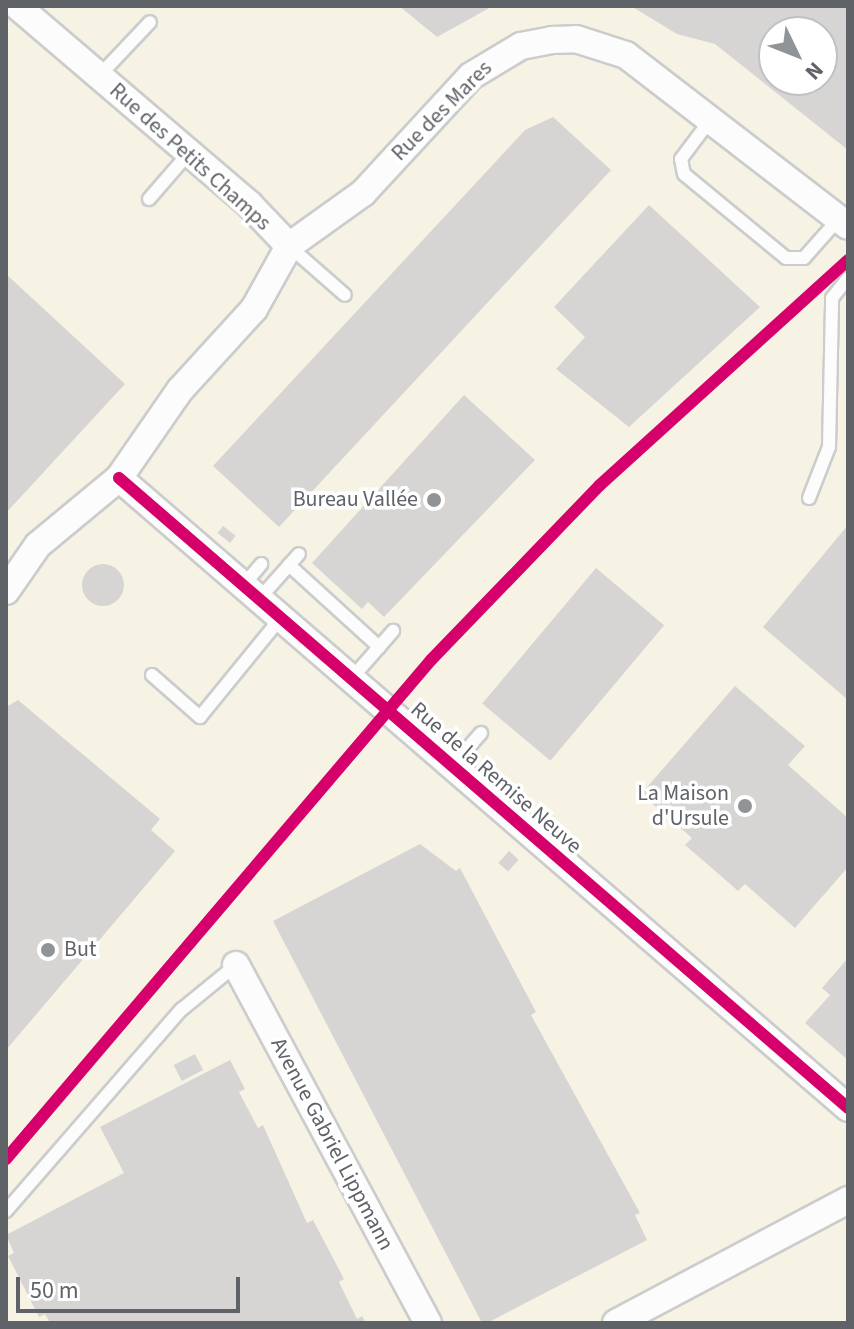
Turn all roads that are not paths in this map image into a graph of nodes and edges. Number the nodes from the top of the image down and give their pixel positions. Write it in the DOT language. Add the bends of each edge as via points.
graph roads {
  1 [pos="17,6"];
  2 [pos="150,22"];
  3 [pos="99,76"];
  4 [pos="693,114"];
  5 [pos="189,153"];
  6 [pos="149,199"];
  7 [pos="842,224"];
  8 [pos="289,246"];
  9 [pos="848,278"];
  10 [pos="345,295"];
  11 [pos="119,478"];
  12 [pos="809,498"];
  13 [pos="299,554"];
  14 [pos="261,564"];
  15 [pos="289,565"];
  16 [pos="6,591"];
  17 [pos="250,593"];
  18 [pos="280,619"];
  19 [pos="393,631"];
  20 [pos="379,647"];
  21 [pos="152,675"];
  22 [pos="351,679"];
  23 [pos="481,733"];
  24 [pos="452,766"];
  25 [pos="236,965"];
  26 [pos="848,1108"];
  27 [pos="845,1204"];
  28 [pos="6,1211"];
  29 [pos="428,1323"];
  30 [pos="616,1323"];
  1 -- 3 [label="street, Rue des Petits Champs"];
  2 -- 3 [label="lane"];
  3 -- 5 [label="street, Rue des Petits Champs"];
  4 -- 7 [label="street, Rue des Mares"];
  4 -- 7 [label="lane" via="681,159 684,174 786,258 804,258"];
  4 -- 8 [label="street, Rue des Mares" via="656,65 576,39 521,46 471,76 363,193"];
  5 -- 6 [label="lane"];
  5 -- 8 [label="street, Rue des Petits Champs"];
  8 -- 10 [label="lane"];
  8 -- 11 [label="street, Rue des Petits Champs" via="254,309 180,390"];
  9 -- 12 [label="lane" via="832,298 829,447"];
  11 -- 16 [label="street, Rue des Petits Champs" via="38,545"];
  11 -- 17 [label="street, Rue de la Remise Neuve"];
  13 -- 15 [label="lane"];
  14 -- 17 [label="lane"];
  15 -- 17 [label="lane"];
  15 -- 20 [label="lane"];
  17 -- 18 [label="street, Rue de la Remise Neuve"];
  18 -- 21 [label="lane" via="200,717"];
  18 -- 22 [label="street, Rue de la Remise Neuve"];
  19 -- 20 [label="lane"];
  20 -- 22 [label="lane"];
  22 -- 24 [label="street, Rue de la Remise Neuve"];
  23 -- 24 [label="lane"];
  24 -- 26 [label="street, Rue de la Remise Neuve"];
  25 -- 28 [label="lane" via="181,1010"];
  25 -- 29 [label="street, Avenue Gabriel Lippmann"];
  27 -- 30 [label="street"];
}
